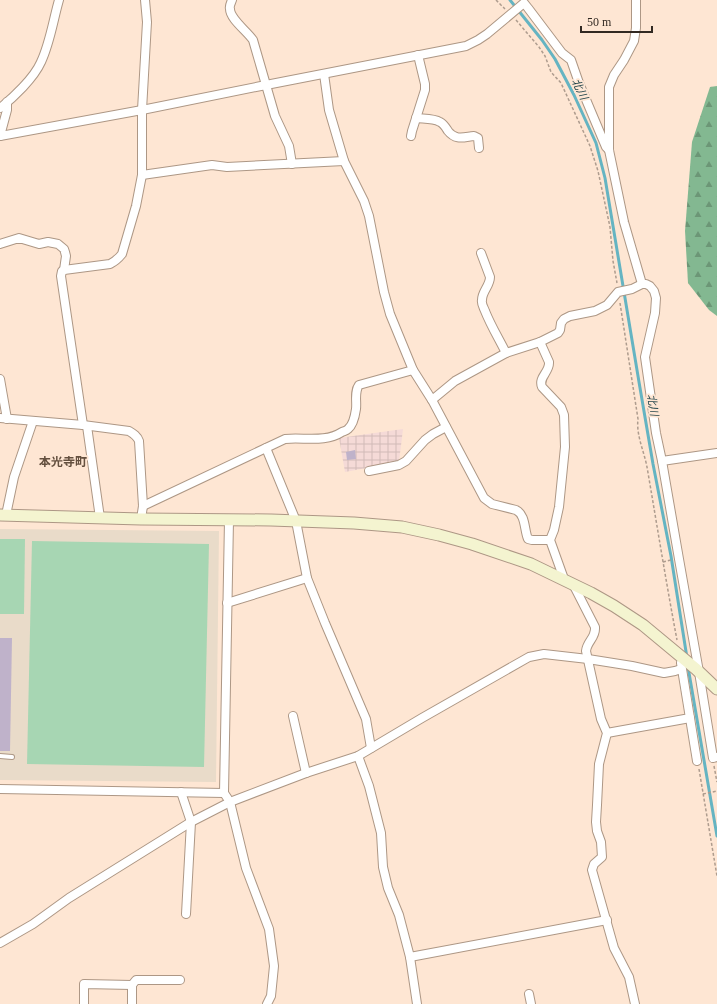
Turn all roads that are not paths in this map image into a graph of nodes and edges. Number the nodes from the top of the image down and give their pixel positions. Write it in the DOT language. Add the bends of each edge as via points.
graph roads {
  1 [pos="59,0"];
  2 [pos="145,0"];
  3 [pos="232,0"];
  4 [pos="636,0"];
  5 [pos="418,55"];
  6 [pos="324,74"];
  7 [pos="266,84"];
  8 [pos="7,102"];
  9 [pos="0,108"];
  10 [pos="142,110"];
  11 [pos="416,118"];
  12 [pos="0,136"];
  13 [pos="411,136"];
  14 [pos="479,148"];
  15 [pos="609,150"];
  16 [pos="344,161"];
  17 [pos="292,164"];
  18 [pos="142,175"];
  19 [pos="0,244"];
  20 [pos="482,253"];
  21 [pos="64,270"];
  22 [pos="642,284"];
  23 [pos="540,342"];
  24 [pos="506,353"];
  25 [pos="413,370"];
  26 [pos="0,379"];
  27 [pos="432,400"];
  28 [pos="3,418"];
  29 [pos="33,421"];
  30 [pos="85,425"];
  31 [pos="446,427"];
  32 [pos="266,448"];
  33 [pos="717,454"];
  34 [pos="662,461"];
  35 [pos="369,471"];
  36 [pos="143,506"];
  37 [pos="3,515"];
  38 [pos="100,518"];
  39 [pos="141,519"];
  40 [pos="229,520"];
  41 [pos="296,521"];
  42 [pos="550,540"];
  43 [pos="307,578"];
  44 [pos="569,582"];
  45 [pos="227,603"];
  46 [pos="588,659"];
  47 [pos="682,661"];
  48 [pos="698,671"];
  49 [pos="717,689"];
  50 [pos="293,716"];
  51 [pos="690,718"];
  52 [pos="607,733"];
  53 [pos="371,748"];
  54 [pos="0,756"];
  55 [pos="358,756"];
  56 [pos="12,757"];
  57 [pos="715,757"];
  58 [pos="697,761"];
  59 [pos="306,773"];
  60 [pos="0,789"];
  61 [pos="181,792"];
  62 [pos="224,793"];
  63 [pos="230,802"];
  64 [pos="191,822"];
  65 [pos="186,914"];
  66 [pos="606,920"];
  67 [pos="0,943"];
  68 [pos="410,957"];
  69 [pos="180,980"];
  70 [pos="132,985"];
  71 [pos="529,994"];
  72 [pos="84,1004"];
  73 [pos="132,1004"];
  74 [pos="267,1004"];
  75 [pos="417,1004"];
  76 [pos="531,1004"];
  77 [pos="635,1004"];
  1 -- 8 [label="street" via="40,64 32,77"];
  2 -- 10 [label="street" via="147,22"];
  3 -- 7 [label="street" via="230,11 253,40"];
  4 -- 15 [label="street" via="634,41 609,87"];
  5 -- 6 [label="street"];
  5 -- 11 [label="street" via="425,90"];
  5 -- 15 [label="street" via="466,46 487,34 524,3 562,53 571,60"];
  6 -- 7 [label="street"];
  6 -- 16 [label="street" via="329,110"];
  7 -- 10 [label="street"];
  7 -- 17 [label="street" via="275,116 289,146"];
  8 -- 9 [label="street"];
  8 -- 12 [label="street"];
  10 -- 12 [label="street"];
  10 -- 18 [label="street"];
  11 -- 13 [label="street"];
  11 -- 14 [label="street" via="440,122 453,137 474,136 478,138"];
  15 -- 22 [label="street" via="624,222"];
  16 -- 17 [label="street"];
  16 -- 25 [label="street" via="364,200 390,314"];
  17 -- 18 [label="street" via="227,167 212,165"];
  18 -- 21 [label="street" via="136,206 119,258 110,264"];
  19 -- 21 [label="street" via="19,238 39,244 58,244 64,249 66,256"];
  20 -- 24 [label="street" via="490,277 489,285 482,296 482,303"];
  21 -- 30 [label="street" via="61,276"];
  22 -- 23 [label="street" via="620,292 607,305 596,311 564,319 558,333"];
  22 -- 34 [label="street" via="650,286 656,298 645,357"];
  23 -- 24 [label="street"];
  23 -- 42 [label="street" via="550,365 541,379 541,384 561,407 564,415 565,447 559,507"];
  24 -- 27 [label="street" via="455,381"];
  25 -- 27 [label="street"];
  25 -- 32 [label="street" via="358,387 353,421 348,429 337,435 322,439 293,438"];
  26 -- 28 [label="street"];
  27 -- 31 [label="street"];
  28 -- 29 [label="street"];
  29 -- 30 [label="street"];
  29 -- 37 [label="street"];
  30 -- 36 [label="street" via="129,431 137,436 140,441"];
  30 -- 38 [label="street"];
  31 -- 35 [label="street" via="425,440 406,461 399,465"];
  31 -- 42 [label="street" via="484,498 492,504 519,511 528,539"];
  32 -- 36 [label="street"];
  32 -- 41 [label="street"];
  33 -- 34 [label="street"];
  34 -- 48 [label="street"];
  36 -- 39 [label="street"];
  37 -- 38 [label="street"];
  38 -- 39 [label="street"];
  39 -- 40 [label="street"];
  40 -- 41 [label="street"];
  40 -- 45 [label="street"];
  41 -- 43 [label="street"];
  41 -- 44 [label="street" via="396,527 440,535 531,564"];
  42 -- 44 [label="street"];
  43 -- 45 [label="street"];
  43 -- 53 [label="street" via="366,719"];
  44 -- 46 [label="street" via="596,631 586,649"];
  44 -- 47 [label="street" via="644,625"];
  45 -- 62 [label="street"];
  46 -- 47 [label="street" via="664,672 675,671"];
  46 -- 52 [label="street" via="601,719"];
  46 -- 53 [label="street" via="544,654 529,657"];
  47 -- 48 [label="street"];
  47 -- 51 [label="street"];
  48 -- 49 [label="street"];
  48 -- 57 [label="street"];
  50 -- 59 [label="street"];
  51 -- 52 [label="street"];
  51 -- 58 [label="street"];
  52 -- 66 [label="street" via="599,764 596,822 602,857 594,864 592,870"];
  53 -- 55 [label="street"];
  54 -- 56 [label="lane"];
  55 -- 59 [label="street"];
  55 -- 68 [label="street" via="381,833 383,867 388,888 399,915"];
  59 -- 63 [label="street"];
  60 -- 61 [label="street"];
  61 -- 62 [label="street"];
  61 -- 64 [label="street"];
  62 -- 63 [label="street"];
  63 -- 64 [label="street"];
  63 -- 74 [label="street" via="246,868 269,929 274,966 271,996"];
  64 -- 65 [label="street"];
  64 -- 67 [label="street" via="69,898 34,924"];
  66 -- 68 [label="street"];
  66 -- 77 [label="street" via="614,948 629,977"];
  68 -- 75 [label="street"];
  69 -- 70 [label="street" via="136,980"];
  70 -- 72 [label="street" via="84,984"];
  70 -- 73 [label="street"];
  71 -- 76 [label="street"];
}
